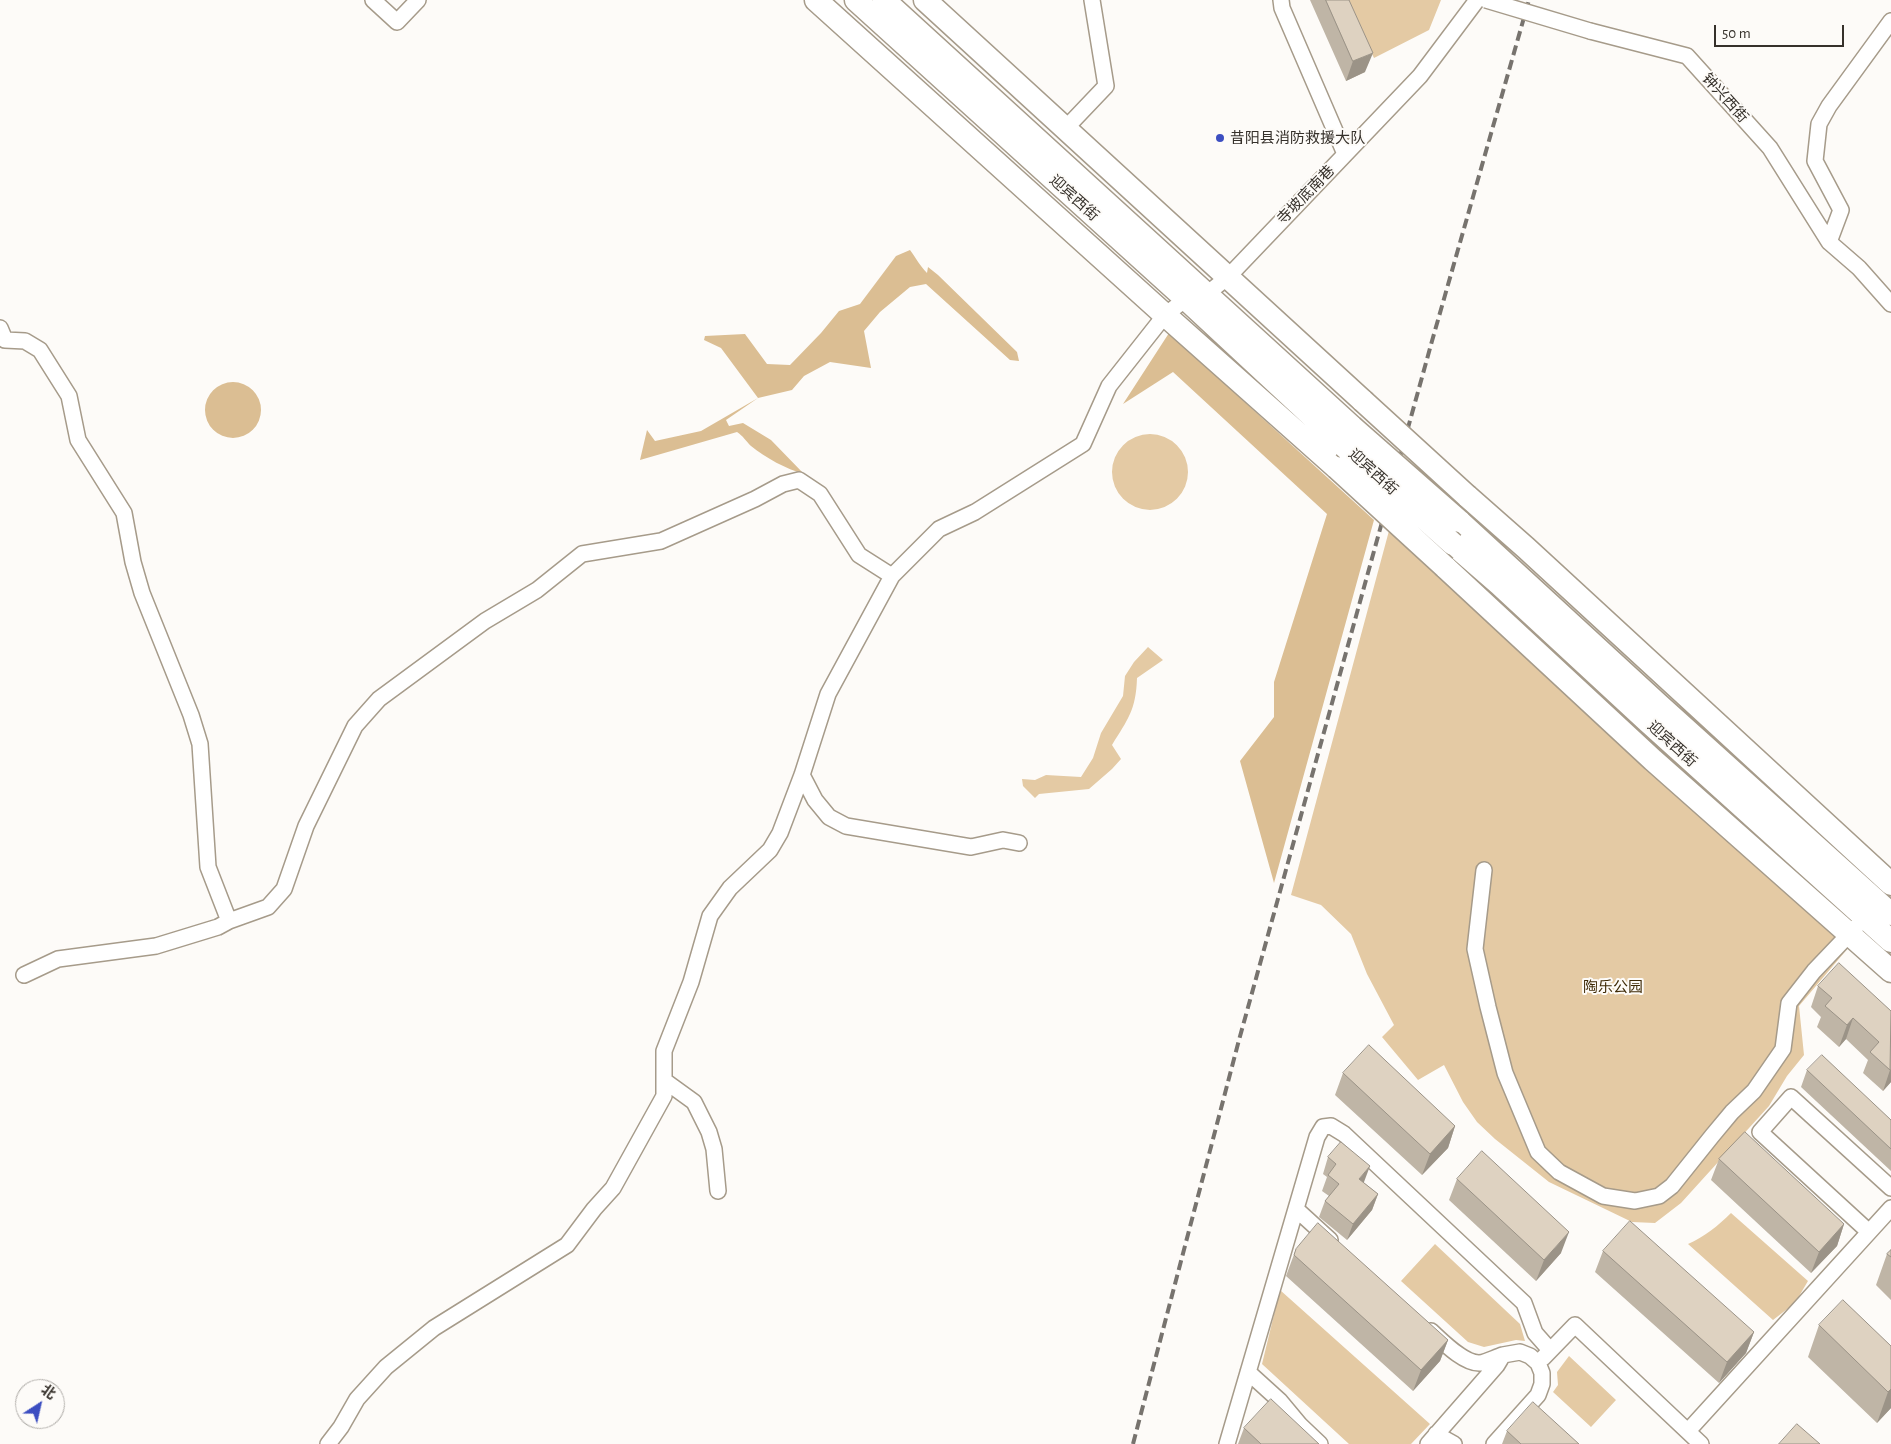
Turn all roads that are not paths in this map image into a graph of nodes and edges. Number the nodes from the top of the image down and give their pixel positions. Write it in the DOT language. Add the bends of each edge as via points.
graph roads {
  1 [pos="373,0"];
  2 [pos="418,0"];
  3 [pos="816,0"];
  4 [pos="856,0"];
  5 [pos="884,0"];
  6 [pos="925,0"];
  7 [pos="1092,0"];
  8 [pos="1281,0"];
  9 [pos="1477,0"];
  10 [pos="1486,0"];
  11 [pos="1891,21"];
  12 [pos="916,55"];
  13 [pos="899,76"];
  14 [pos="1066,128"];
  15 [pos="1345,154"];
  16 [pos="1829,242"];
  17 [pos="1228,277"];
  18 [pos="1197,296"];
  19 [pos="1891,304"];
  20 [pos="1165,315"];
  21 [pos="2,338"];
  22 [pos="1348,436"];
  23 [pos="1526,548"];
  24 [pos="892,576"];
  25 [pos="1504,576"];
  26 [pos="1483,602"];
  27 [pos="1676,686"];
  28 [pos="1652,712"];
  29 [pos="1628,738"];
  30 [pos="802,775"];
  31 [pos="1019,843"];
  32 [pos="1484,870"];
  33 [pos="1891,884"];
  34 [pos="1890,912"];
  35 [pos="1864,918"];
  36 [pos="229,921"];
  37 [pos="1849,935"];
  38 [pos="1891,941"];
  39 [pos="1891,972"];
  40 [pos="24,975"];
  41 [pos="665,1081"];
  42 [pos="1891,1188"];
  43 [pos="718,1191"];
  44 [pos="1891,1208"];
  45 [pos="1296,1209"];
  46 [pos="1869,1232"];
  47 [pos="1339,1248"];
  48 [pos="1418,1320"];
  49 [pos="1550,1350"];
  50 [pos="1503,1355"];
  51 [pos="1538,1363"];
  52 [pos="1248,1372"];
  53 [pos="1688,1431"];
  54 [pos="1432,1439"];
  55 [pos="328,1444"];
  56 [pos="1228,1444"];
  57 [pos="1320,1444"];
  58 [pos="1454,1444"];
  59 [pos="1494,1444"];
  60 [pos="1702,1444"];
  1 -- 2 [label="street" via="397,22"];
  3 -- 13 [label="street"];
  4 -- 12 [label="street, 迎宾西街"];
  5 -- 18 [label="street, 迎宾西街"];
  6 -- 14 [label="street"];
  7 -- 14 [label="street" via="1106,86"];
  8 -- 15 [label="street"];
  9 -- 15 [label="street, 寺坡底南巷" via="1420,76"];
  10 -- 16 [label="street, 钟兴西街, bridge" via="1687,56 1770,148"];
  11 -- 16 [label="street" via="1819,124 1815,161 1841,210"];
  12 -- 13 [label="street"];
  12 -- 18 [label="street, 迎宾西街"];
  13 -- 20 [label="street"];
  14 -- 17 [label="street"];
  15 -- 17 [label="street, 寺坡底南巷"];
  16 -- 19 [label="street, 钟兴西街"];
  17 -- 18 [label="street, 寺坡底南巷"];
  17 -- 23 [label="street, bridge"];
  18 -- 20 [label="street, 寺坡底南巷"];
  18 -- 22 [label="street, 迎宾西街"];
  20 -- 24 [label="street, 寺坡底南巷" via="1109,386 1083,444 976,512 939,529"];
  20 -- 26 [label="street, bridge"];
  21 -- 36 [label="street" via="25,341 40,350 69,396 78,440 124,513 142,593 200,744 208,867"];
  22 -- 25 [label="street, 迎宾西街, bridge" via="1453,544"];
  22 -- 25 [label="street, 迎宾西街, bridge" via="1459,521"];
  23 -- 25 [label="street"];
  23 -- 27 [label="street"];
  24 -- 30 [label="street, 寺坡底南巷" via="828,694"];
  24 -- 36 [label="street" via="859,555 820,494 799,480 783,484 661,541 582,554 538,590 485,620 379,699 355,726 306,826 284,890 268,907"];
  25 -- 26 [label="street"];
  25 -- 28 [label="street, 迎宾西街"];
  26 -- 29 [label="street"];
  27 -- 28 [label="street"];
  27 -- 33 [label="street"];
  28 -- 29 [label="street"];
  28 -- 34 [label="street, 迎宾西街"];
  28 -- 35 [label="street, 迎宾西街"];
  29 -- 37 [label="street"];
  30 -- 31 [label="street" via="815,800 829,817 846,826 971,847 1004,840"];
  30 -- 41 [label="street, 寺坡底南巷" via="780,833 770,850 730,888 710,916 691,982 664,1051"];
  32 -- 37 [label="street" via="1476,949 1505,1073 1538,1152 1559,1172 1603,1196 1635,1201 1659,1196 1672,1186 1722,1124 1754,1091 1783,1049 1789,1004"];
  34 -- 35 [label="street"];
  35 -- 37 [label="street"];
  35 -- 38 [label="street, 迎宾西街"];
  36 -- 40 [label="street" via="156,946 58,959"];
  37 -- 39 [label="street"];
  41 -- 43 [label="street" via="694,1102 709,1132"];
  41 -- 55 [label="street, 寺坡底南巷" via="664,1096 613,1188 567,1245 434,1328 386,1367 357,1400"];
  42 -- 46 [label="street" via="1792,1097 1760,1132"];
  44 -- 46 [label="street"];
  45 -- 47 [label="street"];
  45 -- 49 [label="street" via="1317,1137 1323,1127 1331,1126 1344,1134 1524,1303 1535,1333"];
  45 -- 52 [label="street"];
  46 -- 53 [label="street"];
  48 -- 50 [label="street" via="1468,1359 1480,1363"];
  49 -- 51 [label="street"];
  49 -- 53 [label="street" via="1575,1325"];
  50 -- 51 [label="street" via="1520,1352"];
  50 -- 54 [label="street"];
  51 -- 59 [label="street" via="1542,1384 1538,1395"];
  52 -- 56 [label="street"];
  52 -- 57 [label="street"];
  53 -- 60 [label="street"];
  54 -- 58 [label="street"];
}
